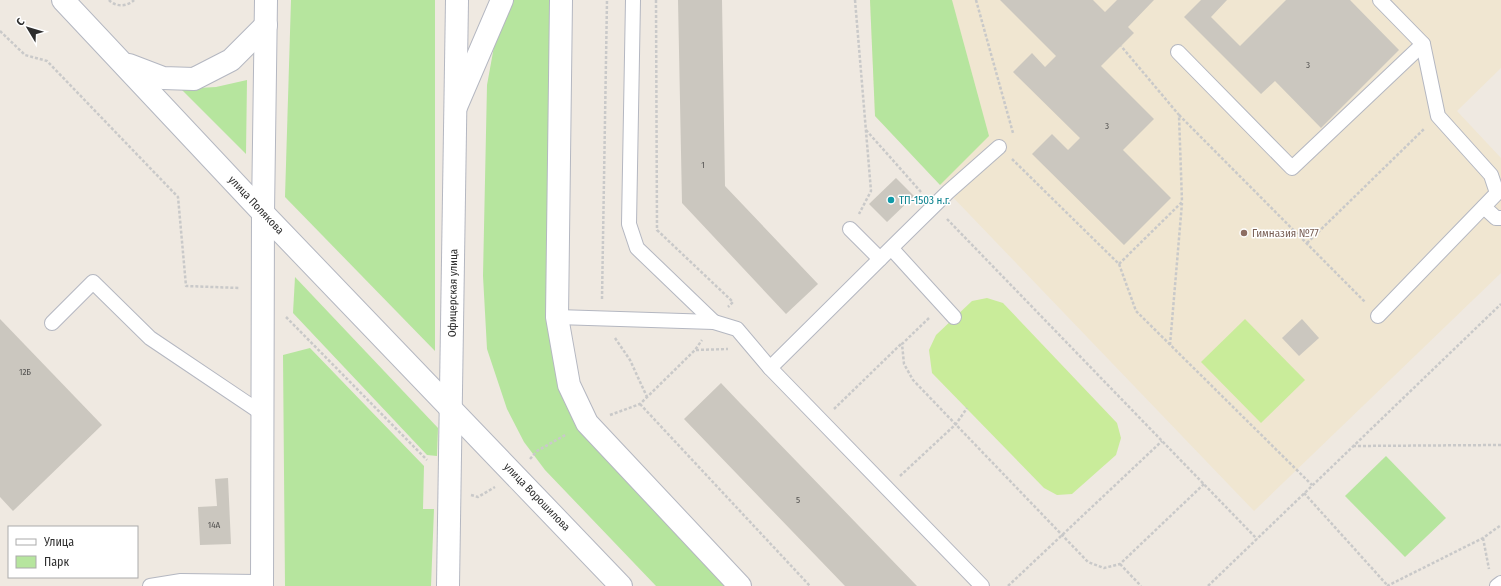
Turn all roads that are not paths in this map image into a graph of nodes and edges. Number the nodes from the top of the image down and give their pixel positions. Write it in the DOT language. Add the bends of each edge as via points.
graph roads {
  1 [pos="63,0"];
  2 [pos="266,0"];
  3 [pos="457,0"];
  4 [pos="502,0"];
  5 [pos="561,0"];
  6 [pos="633,0"];
  7 [pos="1380,0"];
  8 [pos="266,25"];
  9 [pos="1423,44"];
  10 [pos="1178,52"];
  11 [pos="124,64"];
  12 [pos="456,108"];
  13 [pos="999,147"];
  14 [pos="1484,207"];
  15 [pos="263,213"];
  16 [pos="1501,218"];
  17 [pos="850,229"];
  18 [pos="892,249"];
  19 [pos="880,259"];
  20 [pos="557,316"];
  21 [pos="1378,316"];
  22 [pos="954,317"];
  23 [pos="52,322"];
  24 [pos="714,322"];
  25 [pos="770,368"];
  26 [pos="452,409"];
  27 [pos="263,414"];
  28 [pos="166,584"];
  29 [pos="214,584"];
  30 [pos="262,584"];
  31 [pos="150,586"];
  32 [pos="448,586"];
  33 [pos="621,586"];
  34 [pos="740,586"];
  35 [pos="982,586"];
  1 -- 11 [label="main road, улица Полякова"];
  2 -- 8 [label="main road"];
  3 -- 12 [label="main road, Офицерская улица"];
  4 -- 12 [label="main road"];
  5 -- 20 [label="main road"];
  6 -- 24 [label="lane" via="629,224 637,248"];
  7 -- 9 [label="lane"];
  8 -- 11 [label="main road" via="231,60 194,79 163,78"];
  8 -- 15 [label="main road"];
  9 -- 10 [label="lane" via="1292,168"];
  9 -- 14 [label="lane" via="1438,116 1491,175 1497,193"];
  11 -- 15 [label="main road, улица Полякова"];
  12 -- 26 [label="main road, Офицерская улица"];
  13 -- 18 [label="lane" via="934,206"];
  14 -- 16 [label="lane" via="1496,218"];
  14 -- 21 [label="lane"];
  15 -- 26 [label="main road, улица Полякова"];
  15 -- 27 [label="main road"];
  17 -- 19 [label="lane"];
  18 -- 19 [label="lane"];
  18 -- 22 [label="lane"];
  19 -- 25 [label="lane"];
  20 -- 24 [label="lane"];
  20 -- 34 [label="main road" via="569,385 587,423"];
  23 -- 27 [label="lane" via="93,282 150,338"];
  24 -- 25 [label="lane" via="737,329"];
  25 -- 35 [label="lane"];
  26 -- 32 [label="main road, Офицерская улица"];
  26 -- 33 [label="main road, улица Ворошилова"];
  27 -- 30 [label="main road"];
  28 -- 29 [label="lane"];
  28 -- 31 [label="lane"];
  29 -- 30 [label="lane"];
}
